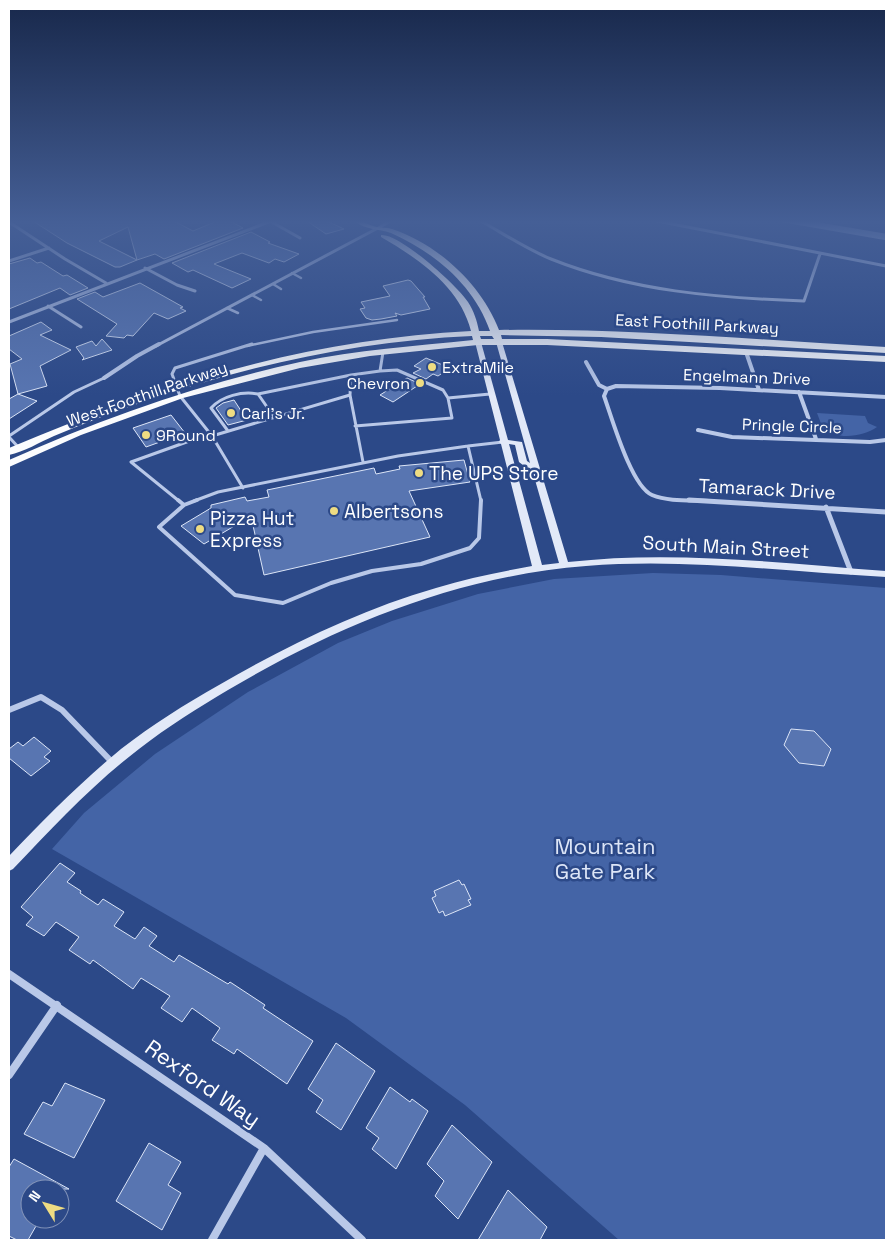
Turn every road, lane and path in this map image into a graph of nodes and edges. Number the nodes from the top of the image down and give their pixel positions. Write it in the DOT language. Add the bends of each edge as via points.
graph roads {
  1 [pos="101,279"];
  2 [pos="114,279"];
  3 [pos="166,279"];
  4 [pos="281,279"];
  5 [pos="443,279"];
  6 [pos="462,279"];
  7 [pos="613,279"];
  8 [pos="811,279"];
  9 [pos="106,282"];
  10 [pos="272,284"];
  11 [pos="281,289"];
  12 [pos="195,291"];
  13 [pos="252,295"];
  14 [pos="262,300"];
  15 [pos="48,306"];
  16 [pos="227,308"];
  17 [pos="238,313"];
  18 [pos="397,320"];
  19 [pos="9,322"];
  20 [pos="81,327"];
  21 [pos="496,333"];
  22 [pos="477,338"];
  23 [pos="498,342"];
  24 [pos="860,348"];
  25 [pos="886,350"];
  26 [pos="382,352"];
  27 [pos="746,352"];
  28 [pos="886,359"];
  29 [pos="586,362"];
  30 [pos="380,371"];
  31 [pos="351,376"];
  32 [pos="104,378"];
  33 [pos="607,389"];
  34 [pos="759,390"];
  35 [pos="178,392"];
  36 [pos="799,392"];
  37 [pos="258,394"];
  38 [pos="350,394"];
  39 [pos="490,394"];
  40 [pos="886,396"];
  41 [pos="448,398"];
  42 [pos="274,417"];
  43 [pos="355,426"];
  44 [pos="698,430"];
  45 [pos="228,432"];
  46 [pos="9,436"];
  47 [pos="212,436"];
  48 [pos="816,439"];
  49 [pos="886,440"];
  50 [pos="503,442"];
  51 [pos="468,446"];
  52 [pos="18,448"];
  53 [pos="9,452"];
  54 [pos="363,462"];
  55 [pos="9,464"];
  56 [pos="536,471"];
  57 [pos="243,488"];
  58 [pos="184,505"];
  59 [pos="826,507"];
  60 [pos="886,512"];
  61 [pos="564,565"];
  62 [pos="538,569"];
  63 [pos="851,572"];
  64 [pos="886,574"];
  65 [pos="9,710"];
  66 [pos="113,763"];
  67 [pos="9,865"];
  68 [pos="9,974"];
  69 [pos="57,1005"];
  70 [pos="9,1076"];
  71 [pos="264,1148"];
  72 [pos="212,1240"];
  73 [pos="362,1240"];
  1 -- 9 [label="street"];
  2 -- 9 [label="street"];
  3 -- 12 [label="street"];
  4 -- 10 [label="street"];
  5 -- 22 [label="main road" via="470,312"];
  6 -- 21 [label="main road" via="485,306"];
  7 -- 8 [label="street" via="681,293 804,301"];
  9 -- 15 [label="street"];
  10 -- 11 [label="lane"];
  10 -- 13 [label="street"];
  13 -- 14 [label="lane"];
  13 -- 16 [label="street"];
  15 -- 19 [label="street"];
  15 -- 20 [label="street"];
  16 -- 17 [label="lane"];
  16 -- 32 [label="street" via="137,356"];
  18 -- 35 [label="lane" via="310,333 190,362 175,368 172,374"];
  21 -- 22 [label="main road, East Foothill Parkway"];
  21 -- 23 [label="main road"];
  21 -- 24 [label="main road, East Foothill Parkway" via="596,333"];
  22 -- 23 [label="main road, East Foothill Parkway"];
  22 -- 26 [label="main road, West Foothill Parkway"];
  22 -- 35 [label="main road, West Foothill Parkway" via="414,338 330,349 236,370"];
  22 -- 39 [label="main road"];
  23 -- 27 [label="main road, East Foothill Parkway"];
  23 -- 56 [label="main road"];
  24 -- 25 [label="main road, East Foothill Parkway"];
  24 -- 27 [label="main road" via="756,347 748,348"];
  26 -- 30 [label="lane"];
  26 -- 35 [label="main road, West Foothill Parkway" via="300,365"];
  27 -- 28 [label="main road, East Foothill Parkway"];
  27 -- 34 [label="street"];
  29 -- 33 [label="street" via="599,385"];
  30 -- 31 [label="lane"];
  30 -- 41 [label="lane" via="397,370 443,390"];
  31 -- 37 [label="lane"];
  31 -- 38 [label="lane"];
  32 -- 46 [label="lane" via="74,392"];
  33 -- 34 [label="street, Engelmann Drive" via="625,386"];
  33 -- 59 [label="street, Tamarack Drive" via="604,396 637,482 648,493 671,499"];
  34 -- 36 [label="street, Engelmann Drive"];
  35 -- 47 [label="lane"];
  35 -- 52 [label="main road, West Foothill Parkway" via="116,407"];
  35 -- 55 [label="main road, West Foothill Parkway"];
  36 -- 40 [label="street, Engelmann Drive"];
  36 -- 48 [label="street"];
  37 -- 42 [label="lane"];
  37 -- 45 [label="lane" via="250,392 215,402 211,408"];
  38 -- 42 [label="lane"];
  38 -- 43 [label="lane"];
  39 -- 41 [label="lane"];
  39 -- 50 [label="main road"];
  41 -- 43 [label="lane" via="452,418"];
  42 -- 45 [label="lane"];
  43 -- 54 [label="lane"];
  44 -- 48 [label="street, Pringle Circle" via="732,437"];
  45 -- 47 [label="lane"];
  46 -- 52 [label="lane"];
  47 -- 57 [label="lane"];
  47 -- 58 [label="lane" via="131,462"];
  48 -- 49 [label="street, Pringle Circle"];
  50 -- 51 [label="lane"];
  50 -- 56 [label="main road" via="519,444 523,462"];
  50 -- 62 [label="main road"];
  51 -- 54 [label="lane"];
  51 -- 58 [label="lane" via="481,508 479,538 470,548 421,564 372,571 331,583 283,604 236,595 159,527"];
  52 -- 53 [label="main road, West Foothill Parkway"];
  54 -- 57 [label="lane"];
  56 -- 61 [label="main road"];
  57 -- 58 [label="lane" via="218,492"];
  59 -- 60 [label="street, Tamarack Drive"];
  59 -- 63 [label="street"];
  61 -- 62 [label="main road, South Main Street"];
  61 -- 63 [label="main road, South Main Street" via="654,560"];
  62 -- 66 [label="main road, South Main Street" via="425,594 305,642 238,678 164,724"];
  63 -- 64 [label="main road, South Main Street"];
  65 -- 66 [label="street" via="41,697 62,710"];
  66 -- 67 [label="main road, South Main Street"];
  68 -- 69 [label="street, Rexford Way"];
  69 -- 70 [label="street"];
  69 -- 71 [label="street, Rexford Way"];
  71 -- 72 [label="street"];
  71 -- 73 [label="street, Rexford Way"];
}
